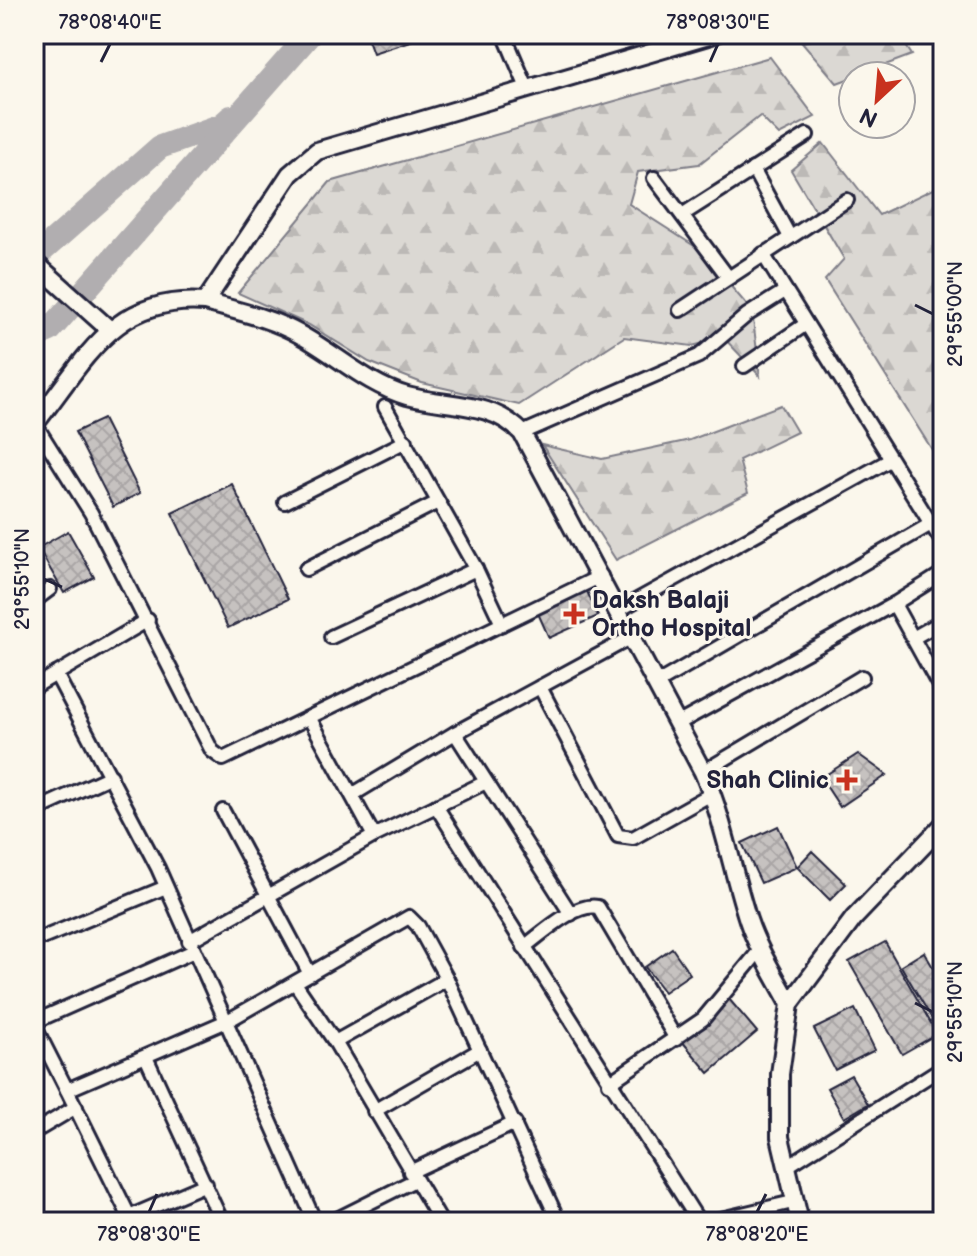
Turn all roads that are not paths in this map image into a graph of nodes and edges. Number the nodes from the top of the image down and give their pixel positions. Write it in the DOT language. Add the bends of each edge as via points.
graph roads {
  1 [pos="504,34"];
  2 [pos="715,34"];
  3 [pos="527,88"];
  4 [pos="807,135"];
  5 [pos="753,169"];
  6 [pos="654,178"];
  7 [pos="847,200"];
  8 [pos="682,215"];
  9 [pos="790,237"];
  10 [pos="763,254"];
  11 [pos="34,262"];
  12 [pos="728,277"];
  13 [pos="785,291"];
  14 [pos="205,302"];
  15 [pos="680,310"];
  16 [pos="806,324"];
  17 [pos="110,330"];
  18 [pos="744,366"];
  19 [pos="385,407"];
  20 [pos="34,424"];
  21 [pos="522,433"];
  22 [pos="406,441"];
  23 [pos="890,460"];
  24 [pos="285,502"];
  25 [pos="438,502"];
  26 [pos="943,517"];
  27 [pos="931,524"];
  28 [pos="943,543"];
  29 [pos="306,569"];
  30 [pos="476,569"];
  31 [pos="943,573"];
  32 [pos="601,576"];
  33 [pos="50,589"];
  34 [pos="34,601"];
  35 [pos="894,604"];
  36 [pos="619,610"];
  37 [pos="148,620"];
  38 [pos="943,621"];
  39 [pos="502,624"];
  40 [pos="331,637"];
  41 [pos="632,637"];
  42 [pos="913,638"];
  43 [pos="56,674"];
  44 [pos="862,677"];
  45 [pos="657,683"];
  46 [pos="34,687"];
  47 [pos="540,687"];
  48 [pos="943,693"];
  49 [pos="310,719"];
  50 [pos="677,724"];
  51 [pos="455,733"];
  52 [pos="703,772"];
  53 [pos="111,776"];
  54 [pos="486,782"];
  55 [pos="713,793"];
  56 [pos="352,795"];
  57 [pos="436,806"];
  58 [pos="34,811"];
  59 [pos="223,811"];
  60 [pos="943,825"];
  61 [pos="374,836"];
  62 [pos="166,887"];
  63 [pos="270,895"];
  64 [pos="571,914"];
  65 [pos="34,938"];
  66 [pos="192,946"];
  67 [pos="524,947"];
  68 [pos="760,950"];
  69 [pos="310,974"];
  70 [pos="447,979"];
  71 [pos="295,983"];
  72 [pos="790,1004"];
  73 [pos="229,1020"];
  74 [pos="34,1023"];
  75 [pos="676,1039"];
  76 [pos="335,1042"];
  77 [pos="480,1050"];
  78 [pos="146,1057"];
  79 [pos="943,1067"];
  80 [pos="609,1083"];
  81 [pos="67,1090"];
  82 [pos="76,1107"];
  83 [pos="374,1111"];
  84 [pos="515,1123"];
  85 [pos="34,1132"];
  86 [pos="786,1167"];
  87 [pos="413,1176"];
  88 [pos="206,1184"];
  89 [pos="793,1202"];
  90 [pos="131,1219"];
  91 [pos="222,1222"];
  92 [pos="315,1222"];
  93 [pos="331,1222"];
  94 [pos="441,1222"];
  95 [pos="559,1222"];
  96 [pos="699,1222"];
  97 [pos="708,1222"];
  98 [pos="800,1222"];
  1 -- 3 [label="street"];
  2 -- 3 [label="street"];
  3 -- 14 [label="street" via="317,151 290,174"];
  4 -- 5 [label="street"];
  5 -- 8 [label="street"];
  5 -- 9 [label="street"];
  6 -- 8 [label="street"];
  7 -- 9 [label="street"];
  8 -- 12 [label="street"];
  9 -- 10 [label="street"];
  10 -- 12 [label="street"];
  10 -- 13 [label="street"];
  11 -- 17 [label="street"];
  12 -- 15 [label="street"];
  13 -- 16 [label="street"];
  13 -- 21 [label="street" via="699,356"];
  14 -- 17 [label="street" via="169,301 146,307"];
  14 -- 21 [label="street" via="295,332 385,387 494,412"];
  16 -- 18 [label="street"];
  16 -- 23 [label="street"];
  17 -- 20 [label="street"];
  19 -- 22 [label="street"];
  20 -- 37 [label="street" via="74,483"];
  21 -- 32 [label="street"];
  22 -- 24 [label="street"];
  22 -- 25 [label="street"];
  23 -- 27 [label="street"];
  23 -- 36 [label="street"];
  25 -- 29 [label="street"];
  25 -- 30 [label="street"];
  26 -- 27 [label="street"];
  27 -- 28 [label="street"];
  27 -- 45 [label="street"];
  30 -- 39 [label="street"];
  30 -- 40 [label="street"];
  31 -- 35 [label="street"];
  32 -- 36 [label="street"];
  32 -- 39 [label="street"];
  33 -- 34 [label="street"];
  35 -- 42 [label="street"];
  35 -- 50 [label="street"];
  36 -- 41 [label="street"];
  37 -- 43 [label="street"];
  37 -- 49 [label="street" via="217,757 231,758"];
  38 -- 42 [label="street"];
  39 -- 49 [label="street"];
  41 -- 45 [label="street"];
  41 -- 47 [label="street"];
  42 -- 48 [label="street"];
  43 -- 46 [label="street"];
  43 -- 53 [label="street"];
  44 -- 52 [label="street"];
  45 -- 50 [label="street"];
  47 -- 51 [label="street"];
  47 -- 55 [label="street" via="618,836 633,838"];
  49 -- 56 [label="street"];
  50 -- 52 [label="street"];
  51 -- 54 [label="street"];
  51 -- 56 [label="street"];
  52 -- 55 [label="street"];
  53 -- 58 [label="street"];
  53 -- 62 [label="street"];
  54 -- 57 [label="street"];
  54 -- 64 [label="street"];
  55 -- 68 [label="street"];
  56 -- 61 [label="street"];
  57 -- 61 [label="street"];
  57 -- 67 [label="street"];
  59 -- 63 [label="street"];
  60 -- 72 [label="street" via="854,918"];
  61 -- 63 [label="street"];
  62 -- 65 [label="street"];
  62 -- 66 [label="street"];
  63 -- 66 [label="street"];
  63 -- 69 [label="street"];
  64 -- 67 [label="street"];
  64 -- 75 [label="street" via="591,905 603,913"];
  66 -- 73 [label="street"];
  66 -- 74 [label="street"];
  67 -- 80 [label="street"];
  68 -- 72 [label="street"];
  68 -- 75 [label="street" via="721,1002"];
  69 -- 70 [label="street" via="409,917"];
  69 -- 71 [label="street"];
  70 -- 76 [label="street"];
  70 -- 77 [label="street"];
  71 -- 73 [label="street"];
  71 -- 76 [label="street"];
  72 -- 86 [label="street" via="780,1074 780,1137"];
  73 -- 78 [label="street"];
  73 -- 92 [label="street"];
  74 -- 81 [label="street"];
  75 -- 80 [label="street"];
  76 -- 83 [label="street"];
  77 -- 83 [label="street"];
  77 -- 84 [label="street"];
  78 -- 81 [label="street"];
  78 -- 88 [label="street"];
  79 -- 86 [label="street"];
  80 -- 96 [label="street"];
  81 -- 82 [label="street"];
  82 -- 85 [label="street"];
  82 -- 90 [label="street"];
  83 -- 87 [label="street"];
  84 -- 87 [label="street"];
  84 -- 95 [label="street"];
  86 -- 89 [label="street"];
  87 -- 93 [label="street"];
  87 -- 94 [label="street"];
  88 -- 90 [label="street"];
  88 -- 91 [label="street"];
  89 -- 97 [label="street"];
  89 -- 98 [label="street"];
}
